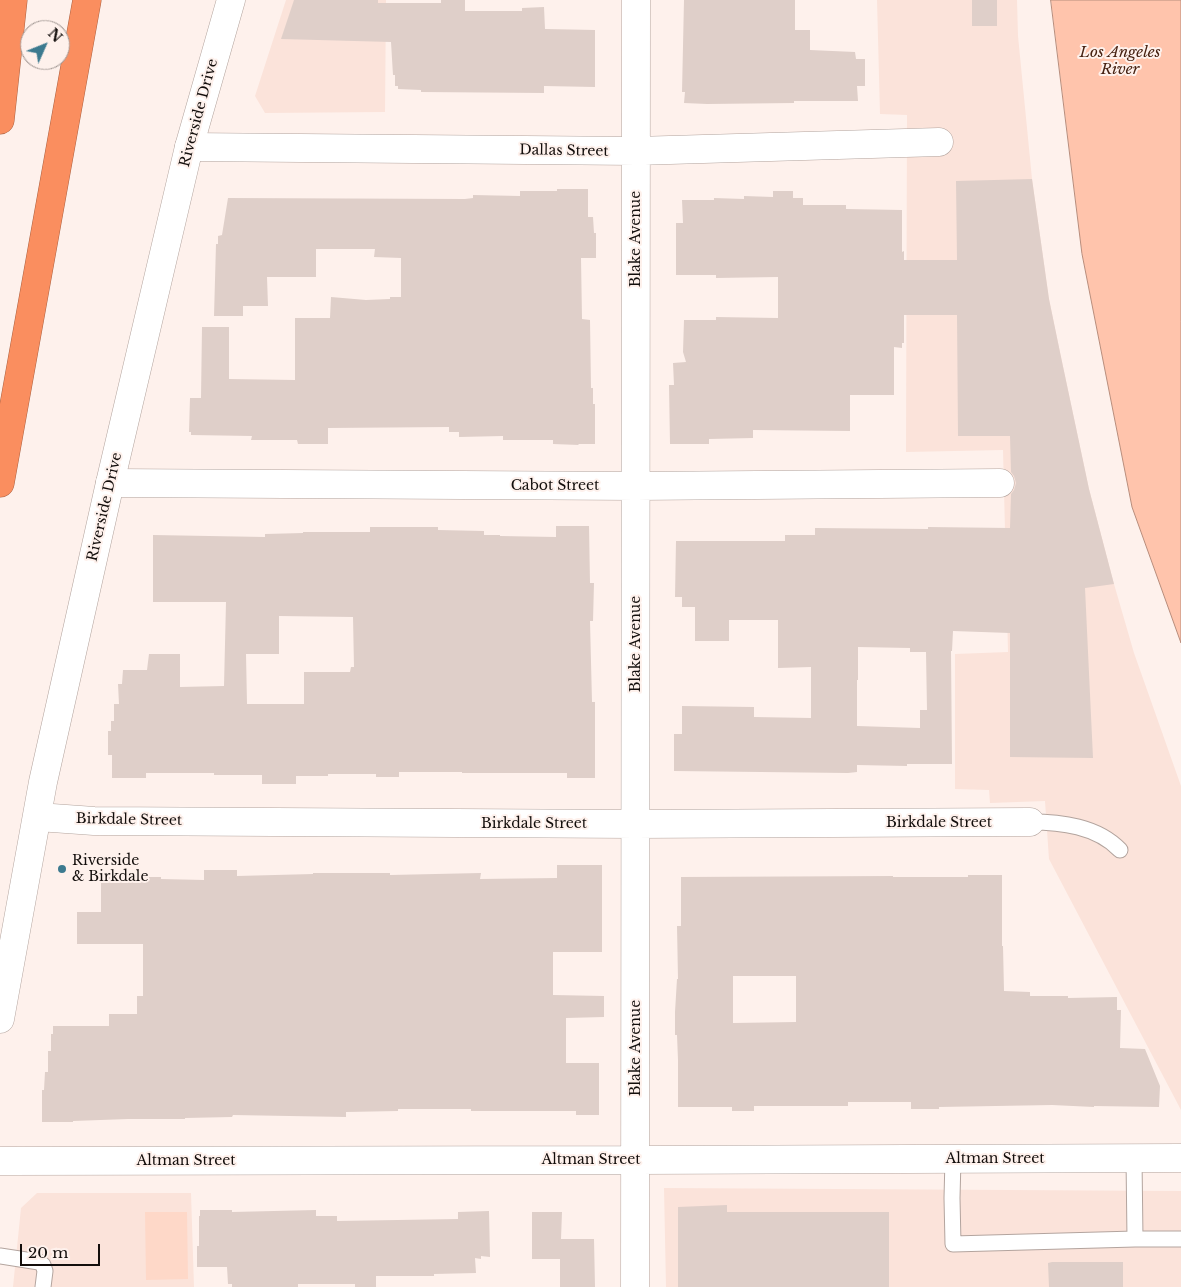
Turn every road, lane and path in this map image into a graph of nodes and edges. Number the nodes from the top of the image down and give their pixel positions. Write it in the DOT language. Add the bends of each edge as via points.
graph roads {
  1 [pos="13,0"];
  2 [pos="87,0"];
  3 [pos="231,0"];
  4 [pos="636,0"];
  5 [pos="0,120"];
  6 [pos="939,142"];
  7 [pos="189,147"];
  8 [pos="636,151"];
  9 [pos="0,483"];
  10 [pos="1000,483"];
  11 [pos="110,484"];
  12 [pos="636,486"];
  13 [pos="38,816"];
  14 [pos="1030,822"];
  15 [pos="635,824"];
  16 [pos="1120,850"];
  17 [pos="0,1019"];
  18 [pos="1134,1158"];
  19 [pos="1181,1158"];
  20 [pos="953,1159"];
  21 [pos="0,1160"];
  22 [pos="636,1160"];
  23 [pos="1135,1239"];
  24 [pos="1181,1239"];
  25 [pos="0,1256"];
  26 [pos="43,1287"];
  27 [pos="635,1287"];
  1 -- 5 [label="highway"];
  2 -- 9 [label="highway"];
  3 -- 7 [label="street, Riverside Drive"];
  4 -- 8 [label="street, Blake Avenue"];
  6 -- 8 [label="street, Dallas Street"];
  7 -- 8 [label="street, Dallas Street"];
  7 -- 11 [label="street, Riverside Drive"];
  8 -- 12 [label="street, Blake Avenue"];
  10 -- 12 [label="street, Cabot Street"];
  11 -- 12 [label="street, Cabot Street"];
  11 -- 13 [label="street, Riverside Drive"];
  12 -- 15 [label="street, Blake Avenue"];
  13 -- 15 [label="street, Birkdale Street" via="94,821"];
  13 -- 17 [label="street, Riverside Drive"];
  14 -- 15 [label="street, Birkdale Street"];
  14 -- 16 [label="lane" via="1084,827"];
  15 -- 22 [label="street, Blake Avenue"];
  18 -- 19 [label="street, Altman Street"];
  18 -- 20 [label="street, Altman Street"];
  18 -- 23 [label="lane"];
  20 -- 22 [label="street, Altman Street"];
  20 -- 23 [label="lane" via="953,1244"];
  21 -- 22 [label="street, Altman Street"];
  22 -- 27 [label="street, Blake Avenue"];
  23 -- 24 [label="lane"];
  25 -- 26 [label="lane" via="39,1262 45,1271"];
}
